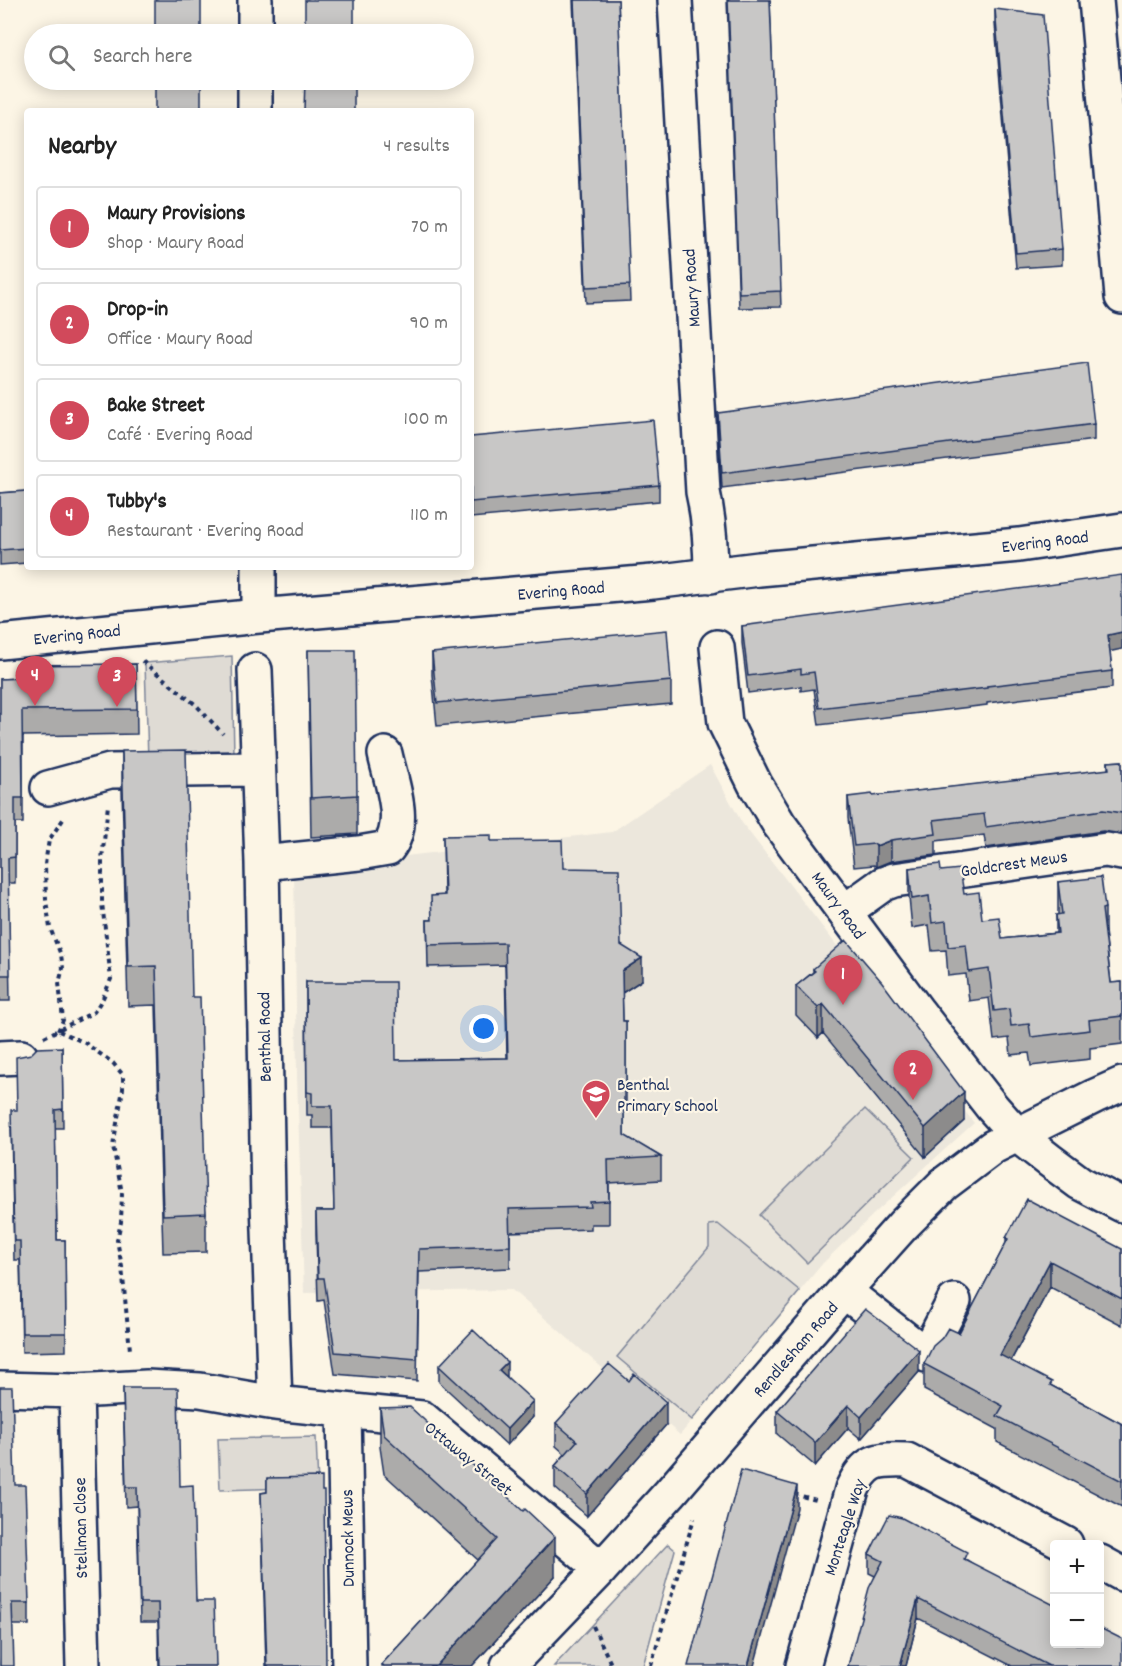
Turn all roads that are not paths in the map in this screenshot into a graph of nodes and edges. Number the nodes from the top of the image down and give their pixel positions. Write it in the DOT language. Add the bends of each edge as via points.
graph roads {
  1 [pos="255,0"];
  2 [pos="675,0"];
  3 [pos="1096,0"];
  4 [pos="255,24"];
  5 [pos="255,90"];
  6 [pos="255,108"];
  7 [pos="1122,297"];
  8 [pos="1122,530"];
  9 [pos="259,570"];
  10 [pos="711,576"];
  11 [pos="259,616"];
  12 [pos="0,642"];
  13 [pos="717,647"];
  14 [pos="255,670"];
  15 [pos="385,754"];
  16 [pos="257,769"];
  17 [pos="48,788"];
  18 [pos="1122,853"];
  19 [pos="262,863"];
  20 [pos="844,912"];
  21 [pos="1122,1084"];
  22 [pos="1017,1135"];
  23 [pos="1122,1205"];
  24 [pos="844,1291"];
  25 [pos="954,1301"];
  26 [pos="0,1389"];
  27 [pos="76,1391"];
  28 [pos="275,1403"];
  29 [pos="344,1410"];
  30 [pos="1057,1540"];
  31 [pos="1104,1564"];
  32 [pos="601,1569"];
  33 [pos="1122,1574"];
  34 [pos="83,1666"];
  35 [pos="349,1666"];
  36 [pos="508,1666"];
  37 [pos="803,1666"];
  1 -- 4 [label="street"];
  2 -- 10 [label="street, Maury Road"];
  3 -- 7 [label="street"];
  5 -- 6 [label="street"];
  8 -- 10 [label="street, Evering Road" via="1019,545"];
  9 -- 11 [label="street"];
  10 -- 11 [label="street, Evering Road"];
  11 -- 12 [label="street, Evering Road"];
  13 -- 20 [label="street, Maury Road" via="725,723 779,824"];
  14 -- 16 [label="street, Benthal Road"];
  15 -- 19 [label="street" via="398,817 395,838 388,848"];
  16 -- 17 [label="street" via="110,771"];
  16 -- 19 [label="street, Benthal Road"];
  18 -- 20 [label="street, Goldcrest Mews" via="1106,850 894,880"];
  19 -- 28 [label="street, Benthal Road" via="267,1201"];
  20 -- 22 [label="street, Maury Road" via="976,1088"];
  21 -- 22 [label="street, Rendlesham Road"];
  22 -- 23 [label="street, Maury Road" via="1080,1183"];
  22 -- 24 [label="street, Rendlesham Road" via="980,1155 944,1184"];
  24 -- 25 [label="street" via="926,1355"];
  24 -- 32 [label="street, Rendlesham Road" via="704,1456"];
  26 -- 27 [label="street"];
  27 -- 28 [label="street" via="147,1387 200,1390"];
  27 -- 34 [label="street, Stellman Close"];
  28 -- 29 [label="street, Ottaway Street"];
  29 -- 32 [label="street, Ottaway Street" via="422,1418"];
  29 -- 35 [label="street, Dunnock Mews"];
  30 -- 37 [label="street, Monteagle Way" via="907,1460 880,1460 861,1472 846,1509"];
  31 -- 33 [label="street"];
  32 -- 36 [label="street, Rendlesham Road"];
}
